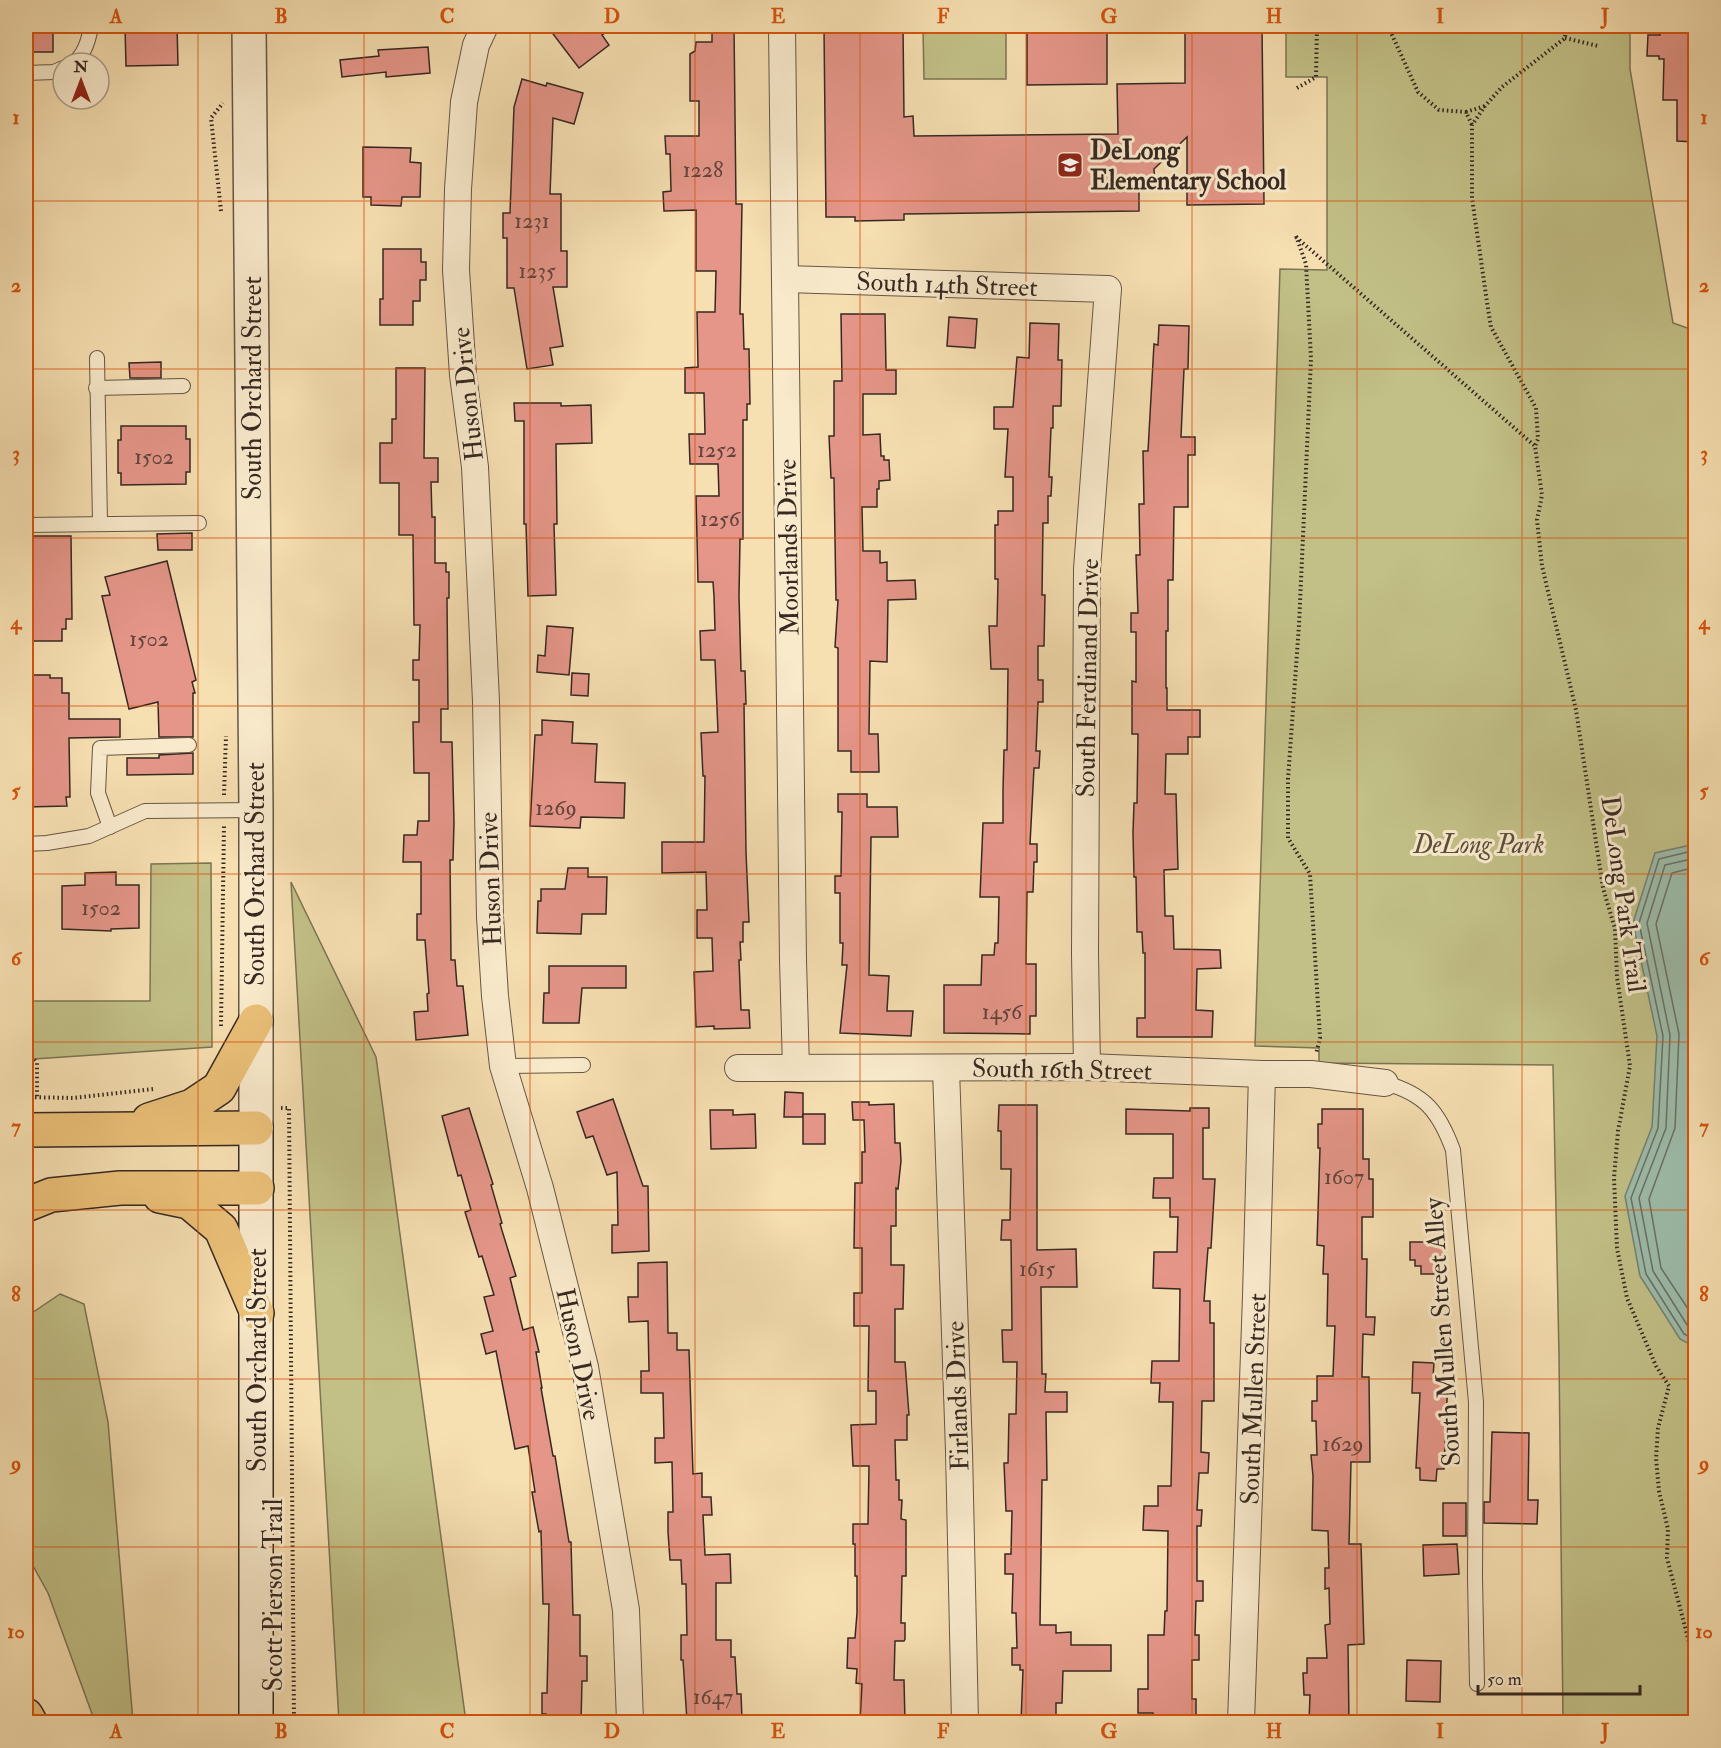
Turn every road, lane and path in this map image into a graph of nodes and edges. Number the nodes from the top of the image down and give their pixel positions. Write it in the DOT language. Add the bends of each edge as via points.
graph roads {
  1 [pos="91,26"];
  2 [pos="249,26"];
  3 [pos="485,26"];
  4 [pos="783,26"];
  5 [pos="1317,26"];
  6 [pos="1388,26"];
  7 [pos="1566,26"];
  8 [pos="1565,38"];
  9 [pos="1598,45"];
  10 [pos="84,51"];
  11 [pos="51,72"];
  12 [pos="26,73"];
  13 [pos="1297,88"];
  14 [pos="1485,106"];
  15 [pos="1466,112"];
  16 [pos="1472,125"];
  17 [pos="786,279"];
  18 [pos="1108,289"];
  19 [pos="97,358"];
  20 [pos="183,386"];
  21 [pos="96,388"];
  22 [pos="1535,446"];
  23 [pos="100,523"];
  24 [pos="199,523"];
  25 [pos="26,525"];
  26 [pos="189,746"];
  27 [pos="256,810"];
  28 [pos="110,827"];
  29 [pos="26,844"];
  30 [pos="256,1021"];
  31 [pos="26,1049"];
  32 [pos="583,1065"];
  33 [pos="503,1066"];
  34 [pos="1087,1067"];
  35 [pos="738,1068"];
  36 [pos="795,1068"];
  37 [pos="946,1069"];
  38 [pos="1262,1074"];
  39 [pos="1311,1074"];
  40 [pos="1385,1083"];
  41 [pos="154,1089"];
  42 [pos="26,1097"];
  43 [pos="37,1097"];
  44 [pos="289,1108"];
  45 [pos="256,1128"];
  46 [pos="119,1129"];
  47 [pos="26,1130"];
  48 [pos="80,1130"];
  49 [pos="26,1144"];
  50 [pos="120,1188"];
  51 [pos="256,1188"];
  52 [pos="26,1205"];
  53 [pos="257,1313"];
  54 [pos="1695,1669"];
  55 [pos="1478,1684"];
  56 [pos="26,1715"];
  57 [pos="30,1722"];
  58 [pos="256,1722"];
  59 [pos="294,1722"];
  60 [pos="630,1722"];
  61 [pos="965,1722"];
  62 [pos="1241,1722"];
  1 -- 10 [label="lane"];
  2 -- 27 [label="street, South Orchard Street"];
  3 -- 33 [label="street, Huson Drive" via="476,45 464,102 456,270 463,375 475,466 486,701 490,917"];
  4 -- 17 [label="street, Moorlands Drive"];
  5 -- 13 [label="path" via="1316,77"];
  6 -- 15 [label="path" via="1418,92 1439,110"];
  7 -- 8 [label="path"];
  8 -- 9 [label="path"];
  8 -- 14 [label="path" via="1502,87"];
  11 -- 12 [label="lane"];
  14 -- 15 [label="path"];
  14 -- 16 [label="path"];
  15 -- 16 [label="path, DeLong Park Trail"];
  16 -- 22 [label="path, DeLong Park Trail" via="1472,198 1491,327 1536,408"];
  17 -- 18 [label="street, South 14th Street"];
  17 -- 36 [label="street, Moorlands Drive"];
  18 -- 34 [label="street, South Ferdinand Drive" via="1087,569"];
  19 -- 21 [label="lane"];
  20 -- 21 [label="lane"];
  21 -- 23 [label="lane"];
  22 -- 39 [label="path" via="1296,236 1306,264 1311,359 1288,838 1310,874 1320,1038"];
  22 -- 54 [label="path, DeLong Park Trail" via="1542,495 1537,520 1542,567 1576,710 1603,888 1615,929 1617,977 1630,1066 1617,1131 1617,1248 1627,1299 1656,1366 1669,1386 1658,1428 1659,1491 1668,1529 1667,1558"];
  23 -- 24 [label="lane"];
  23 -- 25 [label="lane"];
  26 -- 28 [label="lane" via="100,748 98,793"];
  27 -- 28 [label="lane" via="146,812"];
  27 -- 30 [label="street, South Orchard Street"];
  28 -- 29 [label="lane" via="89,836"];
  30 -- 45 [label="street, South Orchard Street"];
  30 -- 46 [label="highway" via="219,1088 192,1106"];
  31 -- 43 [label="path" via="37,1063"];
  32 -- 33 [label="lane"];
  33 -- 60 [label="street, Huson Drive" via="540,1188 585,1367 627,1610"];
  34 -- 37 [label="street, South 16th Street"];
  34 -- 38 [label="street, South 16th Street"];
  35 -- 36 [label="street, South 16th Street"];
  36 -- 37 [label="street, South 16th Street"];
  37 -- 61 [label="street, Firlands Drive"];
  38 -- 39 [label="street, South 16th Street"];
  38 -- 62 [label="street, South Mullen Street"];
  39 -- 40 [label="street, South 16th Street"];
  40 -- 55 [label="lane, South Mullen Street Alley" via="1415,1094 1434,1111 1453,1150 1476,1402"];
  41 -- 43 [label="path" via="73,1098"];
  42 -- 43 [label="path"];
  44 -- 59 [label="path, Scott Pierson Trail"];
  45 -- 46 [label="highway"];
  45 -- 51 [label="street, South Orchard Street"];
  46 -- 48 [label="highway"];
  47 -- 48 [label="highway"];
  48 -- 49 [label="highway"];
  50 -- 51 [label="highway"];
  50 -- 52 [label="highway" via="51,1195"];
  50 -- 53 [label="highway" via="189,1202 221,1229"];
  51 -- 53 [label="street, South Orchard Street"];
  53 -- 58 [label="street, South Orchard Street"];
  56 -- 57 [label="highway"];
}
